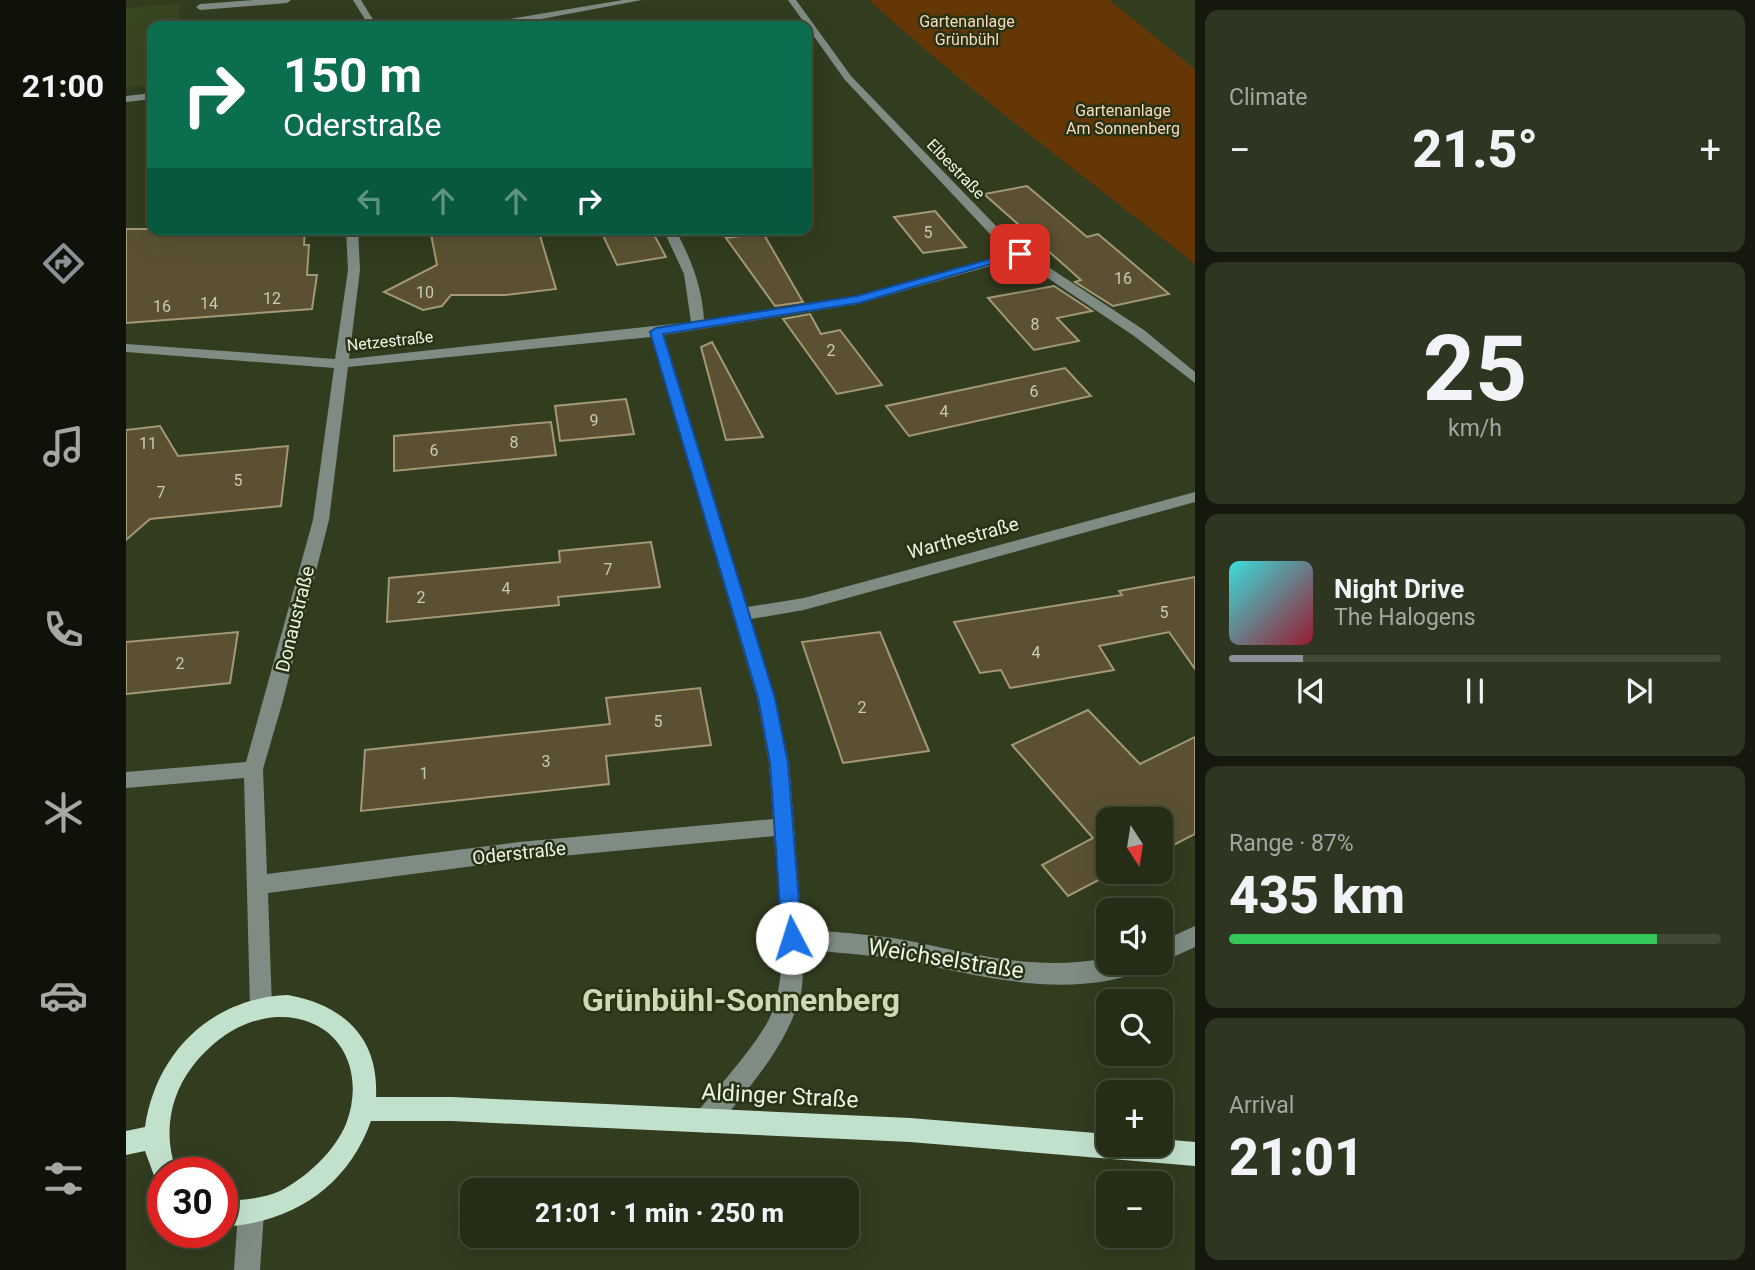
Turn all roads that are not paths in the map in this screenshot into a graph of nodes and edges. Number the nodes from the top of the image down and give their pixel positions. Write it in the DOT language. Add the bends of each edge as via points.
graph roads {
  1 [pos="286,0"];
  2 [pos="357,0"];
  3 [pos="638,0"];
  4 [pos="793,0"];
  5 [pos="200,7"];
  6 [pos="370,21"];
  7 [pos="513,21"];
  8 [pos="808,21"];
  9 [pos="812,27"];
  10 [pos="147,97"];
  11 [pos="126,99"];
  12 [pos="352,235"];
  13 [pos="672,235"];
  14 [pos="1020,254"];
  15 [pos="698,323"];
  16 [pos="656,332"];
  17 [pos="126,348"];
  18 [pos="341,364"];
  19 [pos="1195,379"];
  20 [pos="1195,497"];
  21 [pos="741,614"];
  22 [pos="253,769"];
  23 [pos="126,780"];
  24 [pos="782,827"];
  25 [pos="257,886"];
  26 [pos="1195,936"];
  27 [pos="792,938"];
  28 [pos="1173,947"];
  29 [pos="1096,970"];
  30 [pos="261,1008"];
  31 [pos="362,1109"];
  32 [pos="706,1121"];
  33 [pos="156,1137"];
  34 [pos="126,1143"];
  35 [pos="1195,1154"];
  36 [pos="160,1157"];
  37 [pos="238,1213"];
  38 [pos="251,1213"];
  39 [pos="247,1270"];
  1 -- 5 [label="street"];
  2 -- 6 [label="street"];
  3 -- 7 [label="street" via="571,7"];
  4 -- 8 [label="street, Elbestraße"];
  9 -- 14 [label="street, Elbestraße" via="848,78"];
  10 -- 11 [label="street"];
  12 -- 18 [label="street, Donaustraße" via="354,270"];
  13 -- 15 [label="street" via="696,289"];
  14 -- 15 [label="street" via="859,300"];
  14 -- 19 [label="street, Elbestraße" via="1139,333"];
  15 -- 16 [label="street"];
  16 -- 18 [label="street, Netzestraße"];
  16 -- 21 [label="street"];
  17 -- 18 [label="street, Netzestraße"];
  18 -- 22 [label="street, Donaustraße" via="321,520"];
  20 -- 21 [label="street, Warthestraße" via="804,604"];
  21 -- 24 [label="street" via="766,698 776,750"];
  22 -- 23 [label="street"];
  22 -- 25 [label="street, Donaustraße"];
  24 -- 25 [label="street, Oderstraße" via="370,869"];
  24 -- 27 [label="street"];
  25 -- 30 [label="street, Donaustraße"];
  26 -- 28 [label="street"];
  27 -- 29 [label="street, Weichselstraße" via="896,949 1010,972 1072,975"];
  27 -- 32 [label="street" via="790,991 777,1028"];
  30 -- 31 [label="main road" via="291,1005 319,1011 341,1026 358,1048 365,1076"];
  30 -- 33 [label="main road" via="229,1020 199,1041 175,1070 160,1102"];
  31 -- 32 [label="main road, Aldinger Straße"];
  31 -- 38 [label="main road" via="349,1144 323,1177 289,1202"];
  32 -- 35 [label="main road, Aldinger Straße" via="910,1130"];
  33 -- 34 [label="main road"];
  33 -- 36 [label="main road"];
  37 -- 38 [label="main road"];
  38 -- 39 [label="street"];
}
